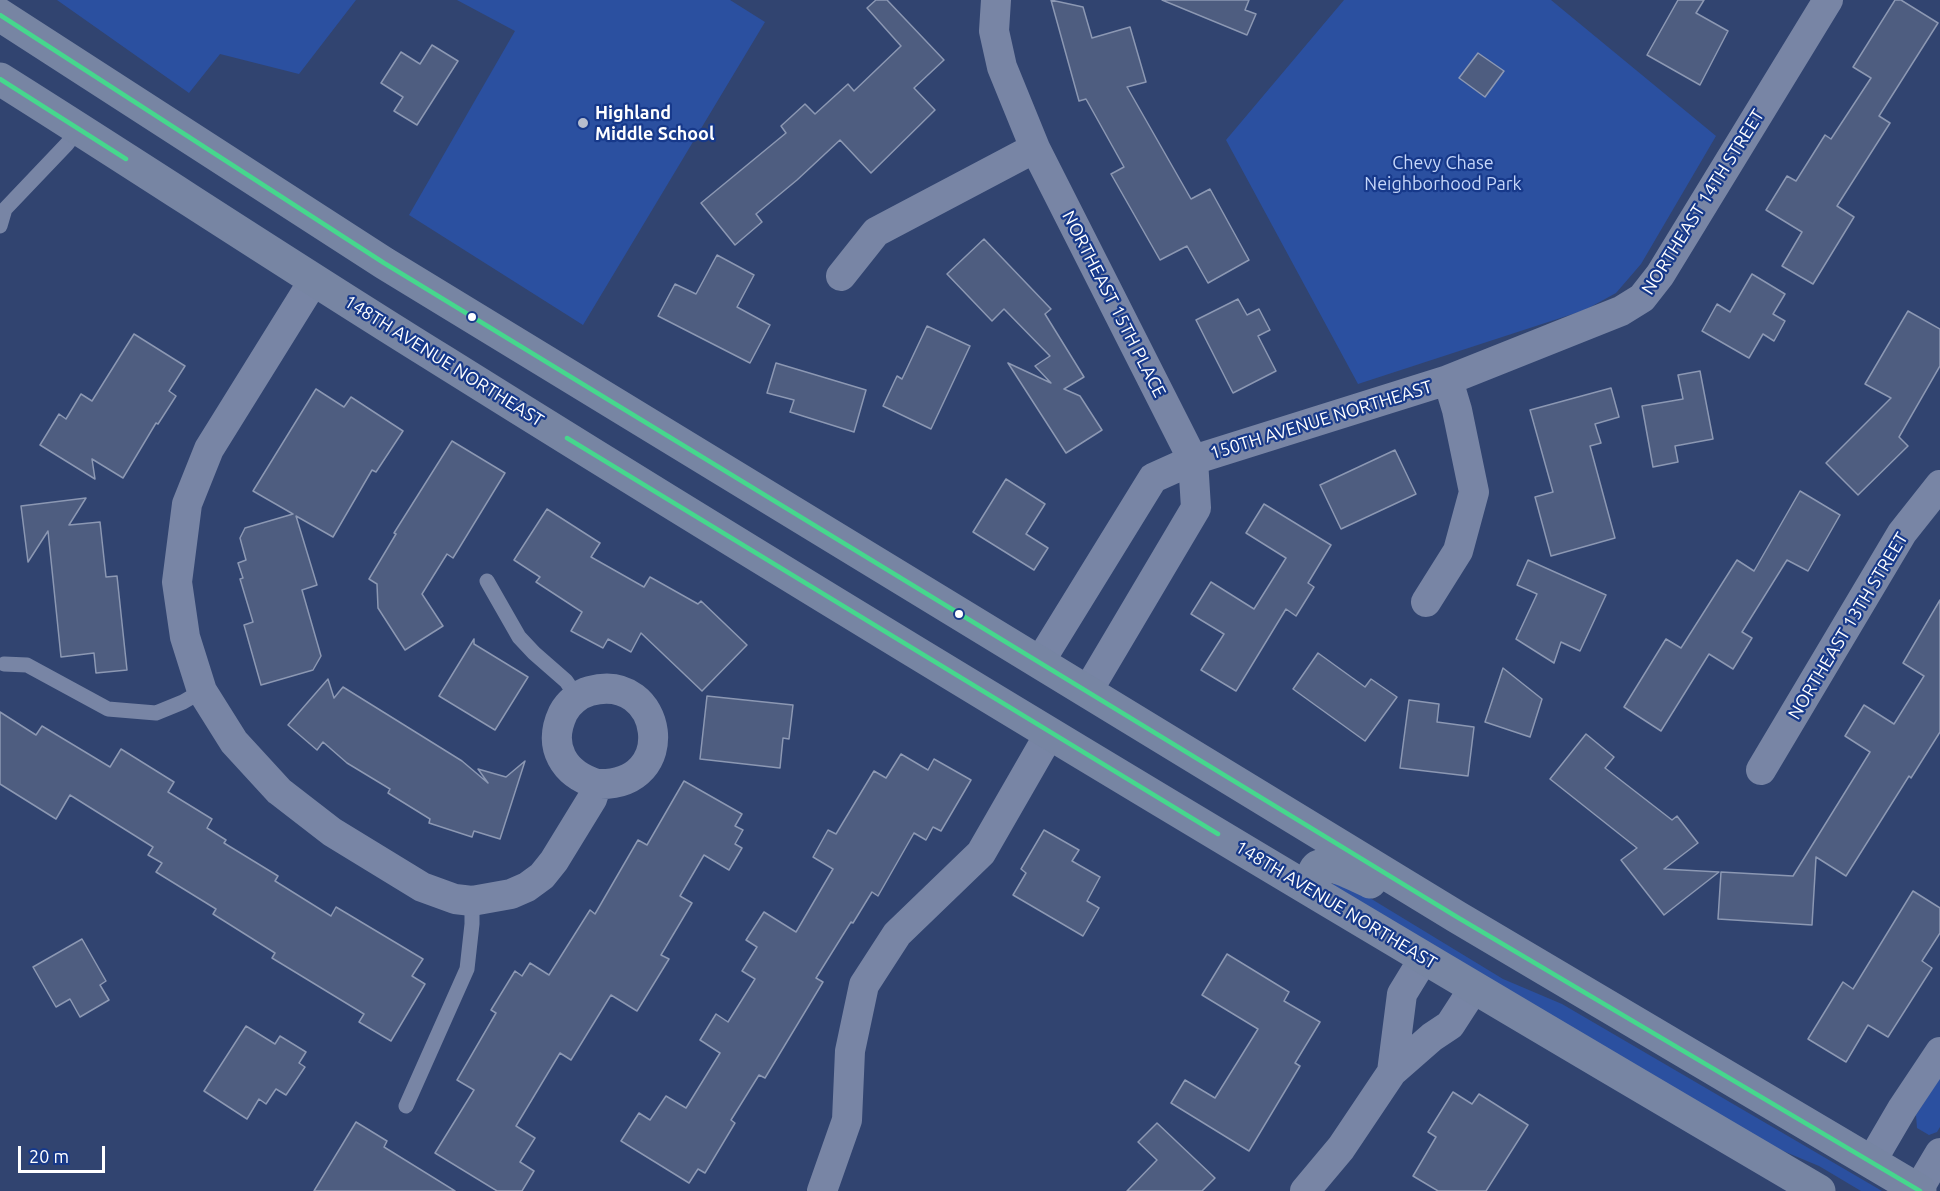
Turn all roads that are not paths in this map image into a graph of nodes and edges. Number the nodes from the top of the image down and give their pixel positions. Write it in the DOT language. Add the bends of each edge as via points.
graph roads {
  1 [pos="996,0"];
  2 [pos="1828,0"];
  3 [pos="0,15"];
  4 [pos="0,79"];
  5 [pos="79,128"];
  6 [pos="1035,148"];
  7 [pos="0,226"];
  8 [pos="266,249"];
  9 [pos="384,263"];
  10 [pos="841,276"];
  11 [pos="314,280"];
  12 [pos="1448,381"];
  13 [pos="1193,460"];
  14 [pos="1940,485"];
  15 [pos="487,580"];
  16 [pos="1426,602"];
  17 [pos="1039,663"];
  18 [pos="4,664"];
  19 [pos="202,691"];
  20 [pos="1087,692"];
  21 [pos="577,698"];
  22 [pos="1050,734"];
  23 [pos="1761,770"];
  24 [pos="597,784"];
  25 [pos="1317,893"];
  26 [pos="472,902"];
  27 [pos="1458,917"];
  28 [pos="1424,958"];
  29 [pos="1474,988"];
  30 [pos="1940,1052"];
  31 [pos="1392,1072"];
  32 [pos="405,1106"];
  33 [pos="1940,1153"];
  34 [pos="1871,1162"];
  35 [pos="1919,1190"];
  36 [pos="822,1191"];
  37 [pos="1305,1191"];
  38 [pos="1819,1191"];
  1 -- 6 [label="street, NORTHEAST 15TH PLACE" via="994,31 1002,68"];
  2 -- 12 [label="street, NORTHEAST 14TH STREET" via="1660,275 1642,298 1621,311"];
  3 -- 9 [label="main road"];
  4 -- 5 [label="main road, 148TH AVENUE NORTHEAST"];
  5 -- 7 [label="lane" via="5,209"];
  5 -- 8 [label="main road, 148TH AVENUE NORTHEAST"];
  6 -- 10 [label="street" via="876,232"];
  6 -- 13 [label="street, NORTHEAST 15TH PLACE"];
  8 -- 9 [label="main road" via="278,231 296,223"];
  8 -- 11 [label="main road, 148TH AVENUE NORTHEAST"];
  9 -- 17 [label="main road"];
  11 -- 19 [label="street" via="209,449 188,504 177,582 185,637"];
  11 -- 22 [label="main road, 148TH AVENUE NORTHEAST"];
  12 -- 13 [label="street, 150TH AVENUE NORTHEAST"];
  12 -- 16 [label="street" via="1474,492 1458,551"];
  13 -- 17 [label="street, 150TH AVENUE NORTHEAST" via="1153,478"];
  13 -- 20 [label="street" via="1196,508"];
  14 -- 23 [label="street, NORTHEAST 13TH STREET" via="1902,533"];
  15 -- 21 [label="lane" via="519,637 566,681"];
  17 -- 20 [label="main road"];
  18 -- 19 [label="lane" via="27,665 108,709 156,714"];
  19 -- 26 [label="street" via="234,742 279,792 332,832 422,887"];
  20 -- 27 [label="main road"];
  21 -- 24 [label="street" via="559,722 558,749 572,772"];
  21 -- 24 [label="street" via="599,688 613,688 638,700 652,724 654,738 646,764 624,781"];
  22 -- 25 [label="main road, 148TH AVENUE NORTHEAST"];
  22 -- 36 [label="street" via="981,853 897,934 864,985 850,1051 847,1120"];
  24 -- 26 [label="street" via="587,808 542,876 512,894"];
  25 -- 27 [label="main road" via="1313,881 1316,869 1336,866 1397,895"];
  25 -- 28 [label="main road, 148TH AVENUE NORTHEAST"];
  26 -- 32 [label="lane" via="467,969"];
  27 -- 34 [label="main road"];
  28 -- 29 [label="main road, 148TH AVENUE NORTHEAST"];
  28 -- 31 [label="street" via="1402,994"];
  29 -- 31 [label="street" via="1450,1025"];
  29 -- 38 [label="main road, 148TH AVENUE NORTHEAST"];
  30 -- 34 [label="street"];
  31 -- 37 [label="street" via="1341,1148"];
  33 -- 35 [label="street"];
  34 -- 35 [label="main road"];
}
